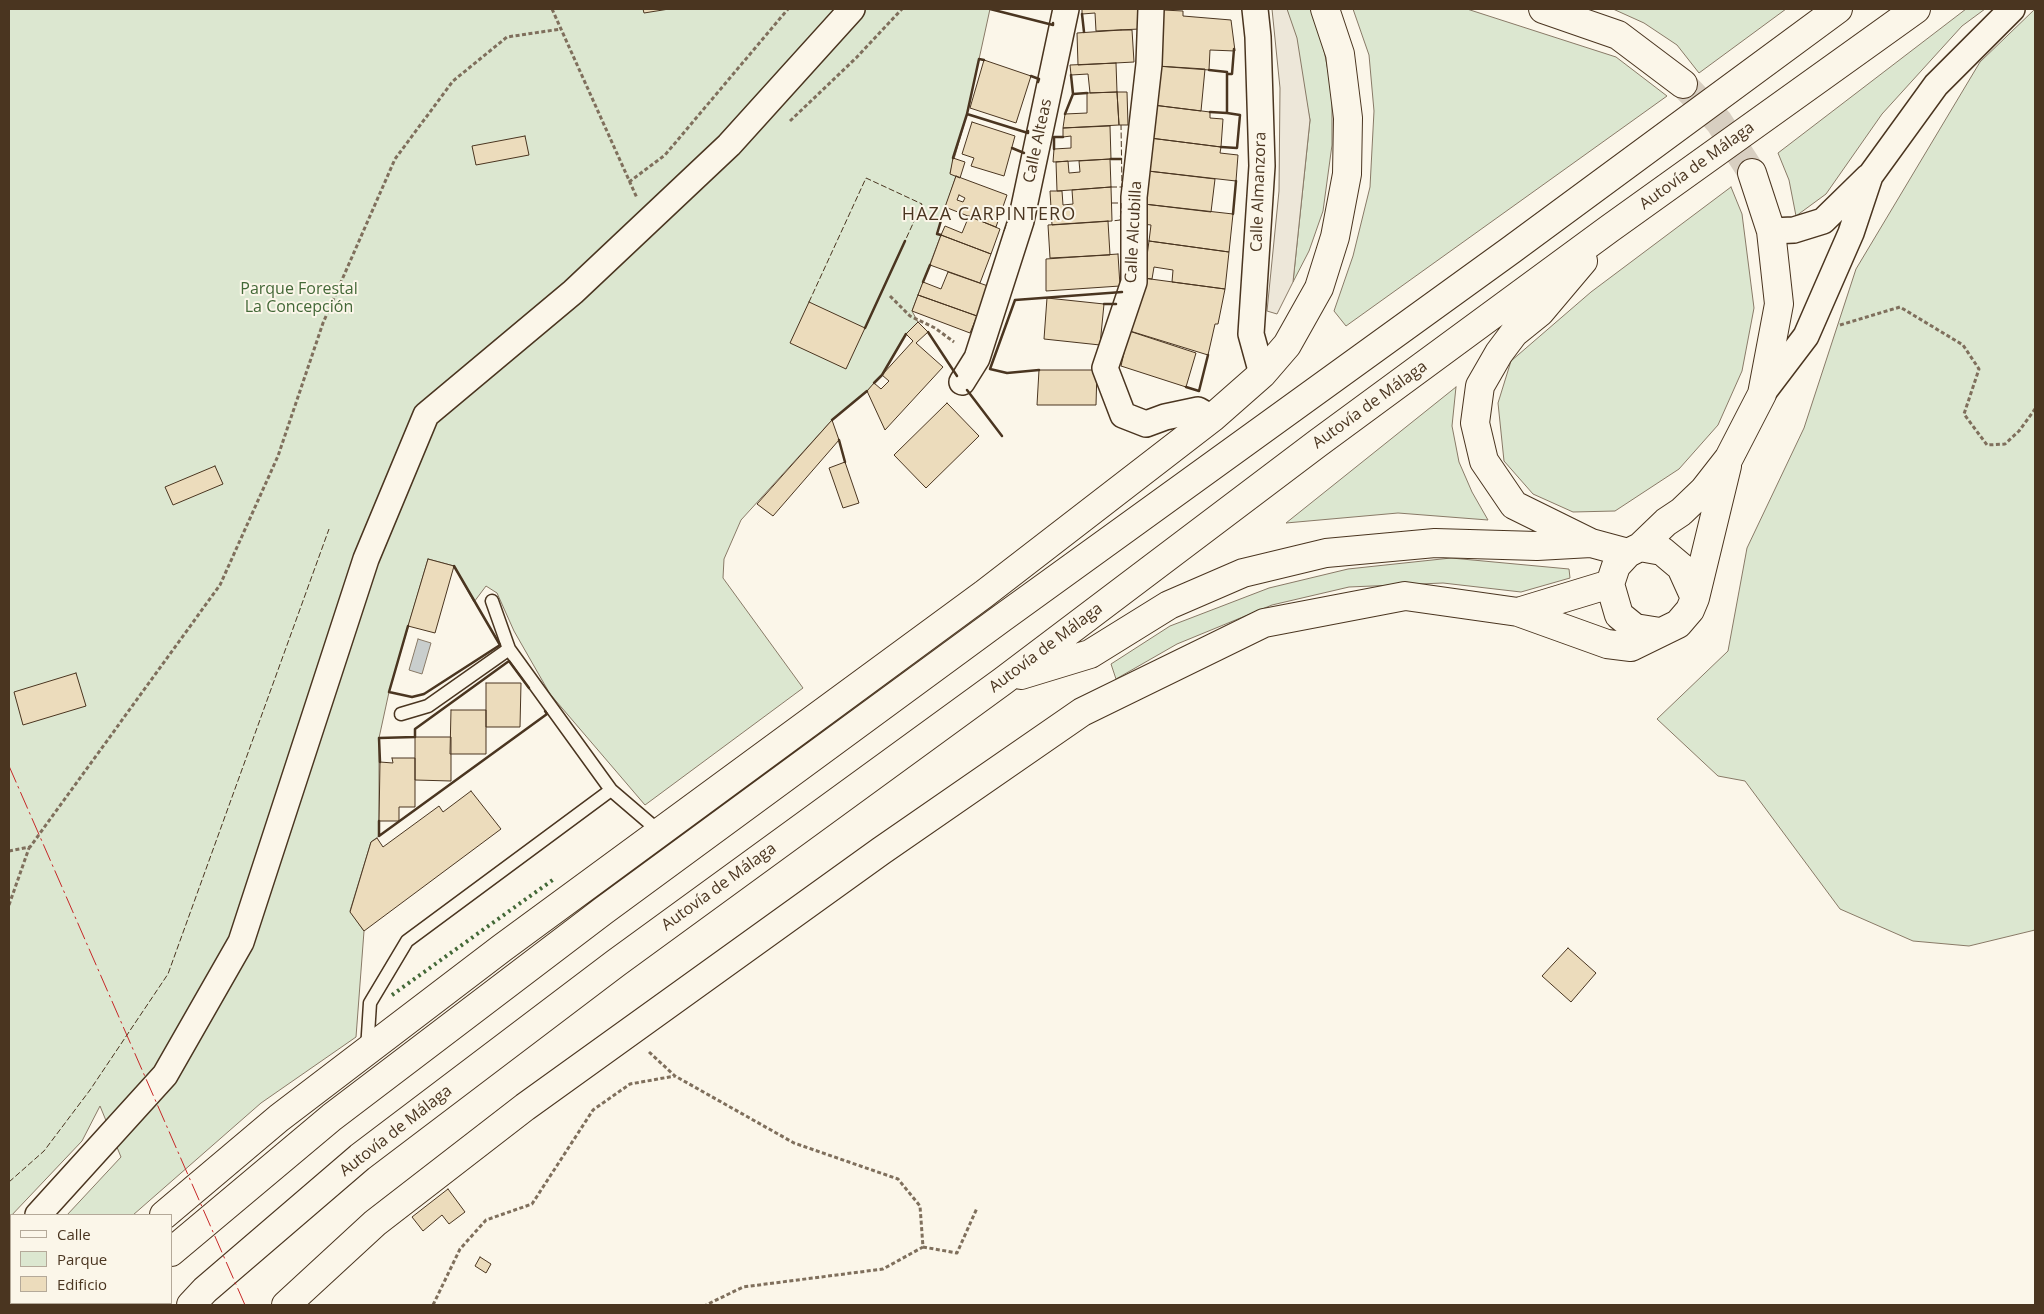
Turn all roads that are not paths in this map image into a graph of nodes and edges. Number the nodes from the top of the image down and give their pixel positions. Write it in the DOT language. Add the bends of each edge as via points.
graph roads {
  1 [pos="852,9"];
  2 [pos="1066,9"];
  3 [pos="1151,9"];
  4 [pos="1255,9"];
  5 [pos="1326,9"];
  6 [pos="1543,9"];
  7 [pos="1838,9"];
  8 [pos="1916,9"];
  9 [pos="2012,9"];
  10 [pos="1683,84"];
  11 [pos="1752,173"];
  12 [pos="1870,176"];
  13 [pos="1609,229"];
  14 [pos="1771,231"];
  15 [pos="1262,374"];
  16 [pos="962,382"];
  17 [pos="1762,394"];
  18 [pos="1212,418"];
  19 [pos="1729,458"];
  20 [pos="1591,543"];
  21 [pos="1634,550"];
  22 [pos="1610,584"];
  23 [pos="1695,598"];
  24 [pos="492,601"];
  25 [pos="1518,612"];
  26 [pos="1660,632"];
  27 [pos="509,648"];
  28 [pos="1003,681"];
  29 [pos="401,714"];
  30 [pos="611,790"];
  31 [pos="660,832"];
  32 [pos="367,1051"];
  33 [pos="39,1214"];
  34 [pos="165,1214"];
  35 [pos="172,1251"];
  36 [pos="191,1305"];
  37 [pos="286,1305"];
  1 -- 33 [label="street" via="729,145 573,292 426,415 366,559 241,942 165,1075"];
  2 -- 16 [label="street, Calle Alteas" via="1021,221 977,358"];
  3 -- 18 [label="street, Calle Alcubilla" via="1149,64 1134,197 1134,282 1105,368 1123,414 1146,424 1198,410"];
  4 -- 15 [label="street, Calle Almanzora" via="1262,166 1251,334"];
  5 -- 15 [label="main road" via="1340,54 1348,118 1348,174 1335,237 1319,288 1287,345"];
  6 -- 10 [label="main road" via="1618,35"];
  7 -- 35 [label="main road" via="603,911 332,1117"];
  8 -- 13 [label="main road, Autovía de Málaga"];
  9 -- 12 [label="street" via="1936,85"];
  11 -- 14 [label="main road"];
  12 -- 14 [label="street" via="1823,221 1794,230"];
  12 -- 17 [label="street" via="1851,233 1806,336"];
  13 -- 20 [label="main road" via="1540,312 1514,333 1499,353 1480,386 1475,423 1484,461 1514,506"];
  13 -- 28 [label="main road, Autovía de Málaga"];
  14 -- 17 [label="main road" via="1779,304"];
  15 -- 18 [label="main road"];
  17 -- 19 [label="main road"];
  18 -- 31 [label="main road" via="984,594"];
  19 -- 21 [label="main road" via="1704,490"];
  19 -- 23 [label="main road"];
  20 -- 21 [label="main road"];
  20 -- 28 [label="main road" via="1537,546 1435,543 1326,554 1243,573 1168,605 1090,654"];
  21 -- 22 [label="main road" via="1616,566"];
  21 -- 23 [label="main road" via="1662,551 1681,568"];
  22 -- 25 [label="main road"];
  22 -- 26 [label="main road" via="1619,615 1635,628"];
  23 -- 26 [label="main road" via="1678,624"];
  24 -- 27 [label="lane"];
  25 -- 26 [label="main road" via="1607,644 1631,647"];
  25 -- 37 [label="main road" via="1405,596 1264,623 1082,712 881,851 525,1107 376,1223"];
  27 -- 29 [label="lane" via="428,706"];
  27 -- 30 [label="lane"];
  28 -- 36 [label="main road, Autovía de Málaga" via="616,963 360,1157"];
  30 -- 31 [label="lane"];
  30 -- 32 [label="lane" via="407,941 370,1004"];
  31 -- 32 [label="main road"];
  32 -- 34 [label="main road" via="279,1118"];
}
